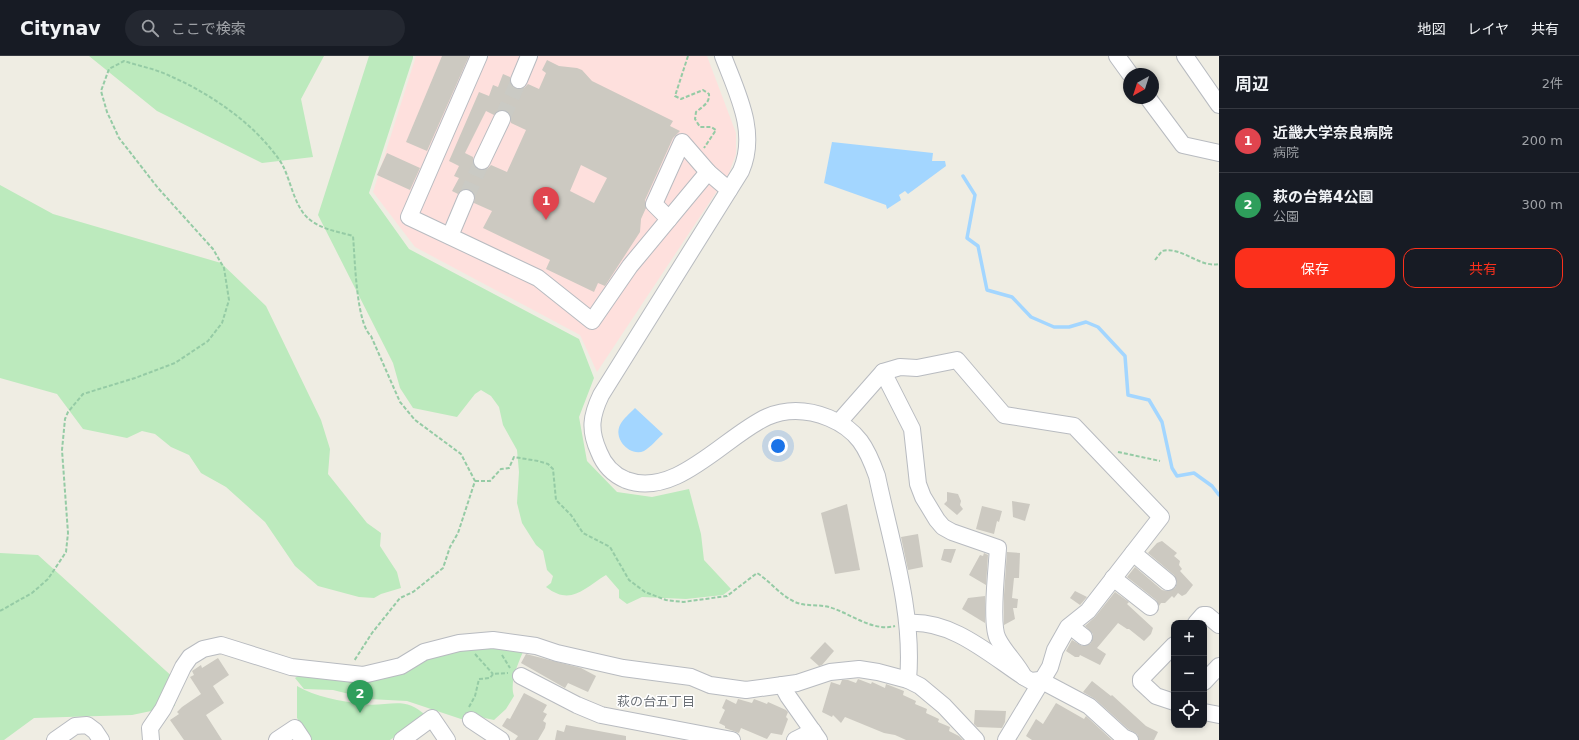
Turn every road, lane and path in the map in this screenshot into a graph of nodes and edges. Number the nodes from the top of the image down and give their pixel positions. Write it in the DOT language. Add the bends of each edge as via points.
graph roads {
  1 [pos="479,56"];
  2 [pos="530,56"];
  3 [pos="688,56"];
  4 [pos="724,56"];
  5 [pos="1117,56"];
  6 [pos="1186,56"];
  7 [pos="1126,68"];
  8 [pos="519,80"];
  9 [pos="1152,104"];
  10 [pos="1219,105"];
  11 [pos="502,118"];
  12 [pos="1219,153"];
  13 [pos="695,158"];
  14 [pos="482,161"];
  15 [pos="708,172"];
  16 [pos="729,190"];
  17 [pos="466,198"];
  18 [pos="669,219"];
  19 [pos="450,236"];
  20 [pos="1155,260"];
  21 [pos="1219,264"];
  22 [pos="883,372"];
  23 [pos="839,422"];
  24 [pos="1114,451"];
  25 [pos="1160,461"];
  26 [pos="475,481"];
  27 [pos="1133,553"];
  28 [pos="1113,578"];
  29 [pos="1168,582"];
  30 [pos="1150,607"];
  31 [pos="0,611"];
  32 [pos="1199,620"];
  33 [pos="908,623"];
  34 [pos="1219,625"];
  35 [pos="1070,626"];
  36 [pos="1084,637"];
  37 [pos="493,640"];
  38 [pos="476,642"];
  39 [pos="1171,648"];
  40 [pos="1219,666"];
  41 [pos="346,673"];
  42 [pos="493,674"];
  43 [pos="521,676"];
  44 [pos="1024,677"];
  45 [pos="1207,679"];
  46 [pos="908,680"];
  47 [pos="1040,680"];
  48 [pos="782,685"];
  49 [pos="1171,701"];
  50 [pos="1207,713"];
  51 [pos="1219,715"];
  52 [pos="468,716"];
  53 [pos="816,736"];
  54 [pos="55,740"];
  55 [pos="101,740"];
  56 [pos="151,740"];
  57 [pos="277,740"];
  58 [pos="303,740"];
  59 [pos="402,740"];
  60 [pos="447,740"];
  61 [pos="501,740"];
  62 [pos="732,740"];
  63 [pos="795,740"];
  64 [pos="976,740"];
  65 [pos="1006,740"];
  66 [pos="1130,740"];
  1 -- 19 [label="street" via="409,216"];
  2 -- 8 [label="street"];
  3 -- 13 [label="path" via="675,96 681,99 706,90 709,98 696,112 695,118 700,127 711,126 716,130"];
  4 -- 16 [label="street" via="744,112 749,142 745,161"];
  5 -- 7 [label="street"];
  6 -- 10 [label="street"];
  9 -- 12 [label="street" via="1183,145"];
  11 -- 14 [label="street"];
  13 -- 15 [label="street"];
  13 -- 18 [label="street" via="682,142 654,204"];
  15 -- 16 [label="street"];
  15 -- 18 [label="street"];
  16 -- 23 [label="street" via="601,395 593,413 592,431 600,455 619,477 634,482 656,483 682,474 768,417 798,410 814,412"];
  17 -- 19 [label="street"];
  18 -- 19 [label="street" via="630,266 592,321 538,278"];
  20 -- 21 [label="path" via="1162,251 1169,249 1207,265"];
  22 -- 23 [label="street"];
  22 -- 27 [label="street" via="900,367 917,368 957,360 1004,416 1074,426 1161,517"];
  22 -- 44 [label="street" via="912,429 918,484 937,520 947,530 998,548 995,625 997,638"];
  23 -- 33 [label="street" via="869,453 877,476"];
  24 -- 25 [label="path"];
  26 -- 31 [label="path" via="461,454 415,420 400,402 371,336 365,331 359,306 353,236 312,222 301,209 283,166 264,142 244,123 185,82 124,61 109,69 102,91 106,112 119,138 138,164 213,248 224,268 229,300 222,323 208,341 174,363 136,378 82,394 68,412 62,450 68,533 66,552 48,579 32,593"];
  26 -- 33 [label="path" via="490,481 501,469 509,468 514,457 548,464 554,469 556,500 571,515 582,533 610,547 628,580 645,592 666,600 684,602 727,596 757,573 794,602 827,606 877,626 888,628"];
  26 -- 41 [label="path" via="443,568 413,592 400,598 372,633"];
  27 -- 28 [label="street"];
  27 -- 29 [label="street"];
  28 -- 30 [label="street"];
  28 -- 35 [label="street" via="1084,616"];
  32 -- 34 [label="street" via="1203,615 1207,615"];
  33 -- 44 [label="street" via="930,624 964,637"];
  33 -- 46 [label="street"];
  35 -- 36 [label="street"];
  35 -- 47 [label="street" via="1055,650 1050,667"];
  37 -- 38 [label="street"];
  37 -- 42 [label="path" via="512,671"];
  37 -- 48 [label="street" via="536,646 623,668 691,677 724,687 746,690"];
  38 -- 41 [label="street" via="459,643 424,652 401,666 363,675"];
  38 -- 42 [label="path" via="477,649 473,652"];
  39 -- 49 [label="street" via="1141,682 1156,696"];
  40 -- 45 [label="street"];
  41 -- 56 [label="street" via="291,667 220,645 203,649 190,657 182,667 163,709 150,728"];
  42 -- 52 [label="path" via="490,678 479,679"];
  43 -- 62 [label="street" via="601,715"];
  44 -- 47 [label="street"];
  46 -- 48 [label="street" via="859,669 830,672"];
  46 -- 64 [label="street" via="920,686 944,706"];
  47 -- 65 [label="street"];
  47 -- 66 [label="street" via="1089,706"];
  48 -- 53 [label="street"];
  50 -- 51 [label="street"];
  52 -- 61 [label="street"];
  53 -- 63 [label="street"];
  54 -- 55 [label="street" via="75,726 86,725 95,731"];
  57 -- 58 [label="street" via="295,728"];
  59 -- 60 [label="street" via="432,718"];
}
